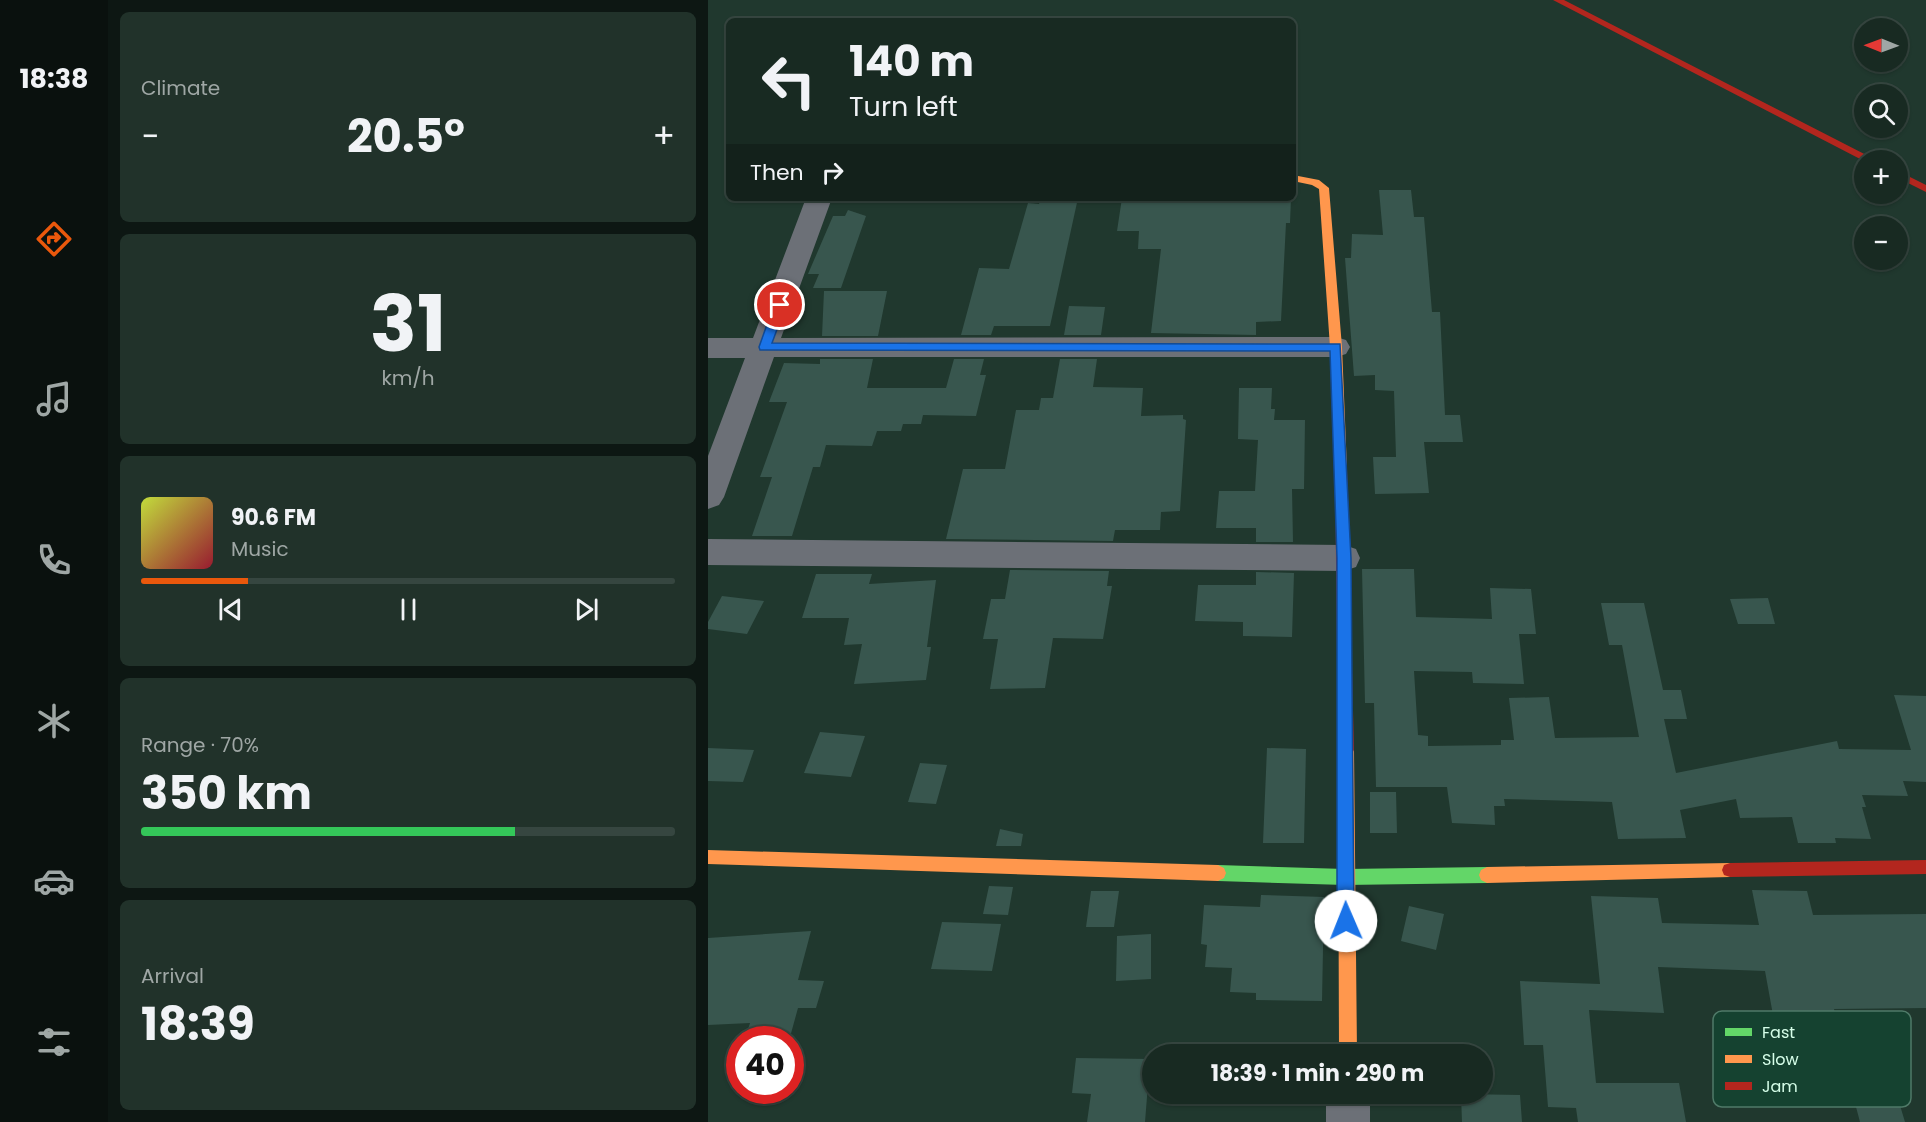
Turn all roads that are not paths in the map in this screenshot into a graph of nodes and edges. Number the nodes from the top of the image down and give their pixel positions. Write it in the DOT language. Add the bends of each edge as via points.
graph roads {
  1 [pos="1557,0"];
  2 [pos="1854,151"];
  3 [pos="1296,179"];
  4 [pos="1908,179"];
  5 [pos="1926,189"];
  6 [pos="818,201"];
  7 [pos="765,347"];
  8 [pos="1336,347"];
  9 [pos="708,348"];
  10 [pos="708,497"];
  11 [pos="708,552"];
  12 [pos="1344,558"];
  13 [pos="708,857"];
  14 [pos="1926,867"];
  15 [pos="1345,877"];
  16 [pos="1347,1044"];
  17 [pos="1348,1104"];
  18 [pos="1348,1122"];
  1 -- 2 [label="street"];
  3 -- 8 [label="street" via="1324,188"];
  4 -- 5 [label="street"];
  6 -- 7 [label="street"];
  7 -- 8 [label="street"];
  7 -- 9 [label="street"];
  7 -- 10 [label="street"];
  8 -- 12 [label="street"];
  11 -- 12 [label="street"];
  12 -- 15 [label="street"];
  13 -- 15 [label="street"];
  14 -- 15 [label="street"];
  15 -- 16 [label="street"];
  17 -- 18 [label="street"];
}
